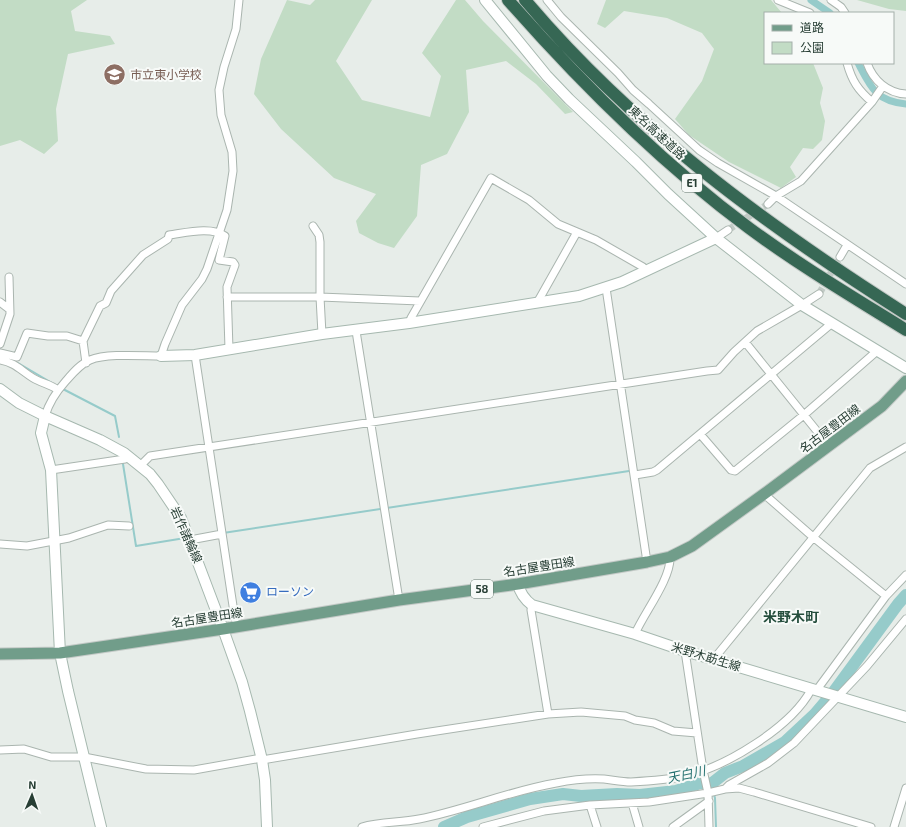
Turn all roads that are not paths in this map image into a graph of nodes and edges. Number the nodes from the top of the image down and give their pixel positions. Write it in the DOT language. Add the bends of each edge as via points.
graph roads {
  1 [pos="239,0"];
  2 [pos="485,0"];
  3 [pos="508,0"];
  4 [pos="525,0"];
  5 [pos="547,0"];
  6 [pos="778,0"];
  7 [pos="831,0"];
  8 [pos="808,12"];
  9 [pos="844,12"];
  10 [pos="847,64"];
  11 [pos="867,64"];
  12 [pos="883,86"];
  13 [pos="906,94"];
  14 [pos="872,102"];
  15 [pos="776,196"];
  16 [pos="768,204"];
  17 [pos="313,226"];
  18 [pos="728,230"];
  19 [pos="219,232"];
  20 [pos="577,232"];
  21 [pos="716,238"];
  22 [pos="847,245"];
  23 [pos="840,257"];
  24 [pos="646,271"];
  25 [pos="8,277"];
  26 [pos="906,284"];
  27 [pos="606,288"];
  28 [pos="819,294"];
  29 [pos="227,297"];
  30 [pos="320,297"];
  31 [pos="420,301"];
  32 [pos="0,302"];
  33 [pos="537,303"];
  34 [pos="802,305"];
  35 [pos="9,309"];
  36 [pos="906,314"];
  37 [pos="409,323"];
  38 [pos="832,324"];
  39 [pos="906,330"];
  40 [pos="356,331"];
  41 [pos="322,334"];
  42 [pos="83,342"];
  43 [pos="745,342"];
  44 [pos="0,344"];
  45 [pos="229,349"];
  46 [pos="877,351"];
  47 [pos="0,353"];
  48 [pos="195,355"];
  49 [pos="161,356"];
  50 [pos="0,360"];
  51 [pos="86,363"];
  52 [pos="906,368"];
  53 [pos="772,374"];
  54 [pos="906,381"];
  55 [pos="620,384"];
  56 [pos="0,389"];
  57 [pos="58,390"];
  58 [pos="805,414"];
  59 [pos="45,416"];
  60 [pos="370,422"];
  61 [pos="700,434"];
  62 [pos="830,446"];
  63 [pos="208,447"];
  64 [pos="906,448"];
  65 [pos="124,459"];
  66 [pos="140,466"];
  67 [pos="51,470"];
  68 [pos="635,475"];
  69 [pos="764,494"];
  70 [pos="129,526"];
  71 [pos="222,534"];
  72 [pos="813,537"];
  73 [pos="190,540"];
  74 [pos="55,541"];
  75 [pos="0,544"];
  76 [pos="670,557"];
  77 [pos="647,562"];
  78 [pos="906,575"];
  79 [pos="518,584"];
  80 [pos="886,596"];
  81 [pos="399,600"];
  82 [pos="532,605"];
  83 [pos="235,619"];
  84 [pos="906,619"];
  85 [pos="223,629"];
  86 [pos="635,634"];
  87 [pos="684,651"];
  88 [pos="60,653"];
  89 [pos="0,654"];
  90 [pos="715,660"];
  91 [pos="815,691"];
  92 [pos="837,697"];
  93 [pos="548,714"];
  94 [pos="906,717"];
  95 [pos="697,733"];
  96 [pos="0,750"];
  97 [pos="84,757"];
  98 [pos="259,759"];
  99 [pos="703,770"];
  100 [pos="725,788"];
  101 [pos="906,788"];
  102 [pos="708,793"];
  103 [pos="709,801"];
  104 [pos="632,803"];
  105 [pos="590,805"];
  106 [pos="101,827"];
  107 [pos="261,827"];
  108 [pos="267,827"];
  109 [pos="362,827"];
  110 [pos="483,827"];
  111 [pos="597,827"];
  112 [pos="639,827"];
  113 [pos="673,827"];
  114 [pos="709,827"];
  115 [pos="870,827"];
  116 [pos="894,827"];
  1 -- 19 [label="street" via="236,29 219,90 221,115 232,152 233,171 227,210"];
  2 -- 21 [label="street" via="547,76"];
  3 -- 39 [label="highway, 東名高速道路 / E1" via="599,98 677,170 776,247"];
  4 -- 36 [label="highway, 東名高速道路 / E1" via="609,90 687,159 802,246"];
  5 -- 15 [label="street" via="633,90 699,150"];
  6 -- 8 [label="street"];
  7 -- 9 [label="street"];
  10 -- 14 [label="street" via="854,82"];
  11 -- 12 [label="street" via="872,74"];
  12 -- 13 [label="street" via="899,94"];
  12 -- 14 [label="street"];
  14 -- 15 [label="street" via="801,181"];
  15 -- 16 [label="street"];
  15 -- 22 [label="street"];
  17 -- 30 [label="street" via="320,242"];
  18 -- 21 [label="street"];
  19 -- 29 [label="street" via="225,236 219,260 233,262 235,265 227,287"];
  19 -- 42 [label="street" via="169,235 168,239 148,250 111,291 106,303 100,306"];
  19 -- 49 [label="street" via="207,269 179,310"];
  20 -- 24 [label="street" via="596,240"];
  20 -- 31 [label="street" via="558,224 529,200 491,178"];
  20 -- 33 [label="street"];
  21 -- 24 [label="street"];
  21 -- 34 [label="street"];
  22 -- 23 [label="street"];
  22 -- 26 [label="street"];
  24 -- 27 [label="street"];
  25 -- 35 [label="street"];
  27 -- 33 [label="street" via="579,296"];
  27 -- 55 [label="street"];
  28 -- 34 [label="street"];
  29 -- 30 [label="street"];
  29 -- 45 [label="street"];
  30 -- 31 [label="street"];
  30 -- 41 [label="street"];
  31 -- 37 [label="street"];
  32 -- 35 [label="street"];
  33 -- 37 [label="street"];
  34 -- 38 [label="street"];
  34 -- 43 [label="street" via="757,331"];
  35 -- 44 [label="street" via="10,314"];
  37 -- 40 [label="street"];
  38 -- 46 [label="street"];
  38 -- 53 [label="street"];
  40 -- 41 [label="street"];
  40 -- 60 [label="street"];
  41 -- 45 [label="street"];
  42 -- 47 [label="street" via="67,336 27,333 17,357"];
  42 -- 51 [label="street"];
  43 -- 53 [label="street"];
  43 -- 55 [label="street" via="718,370"];
  45 -- 48 [label="street"];
  46 -- 52 [label="street"];
  46 -- 58 [label="street"];
  48 -- 49 [label="street"];
  48 -- 63 [label="street"];
  49 -- 51 [label="street" via="103,357"];
  50 -- 57 [label="street" via="15,364 33,378"];
  51 -- 57 [label="street"];
  53 -- 58 [label="street"];
  53 -- 61 [label="street"];
  54 -- 62 [label="main road, 名古屋豊田線 / 58" via="882,406"];
  55 -- 60 [label="street"];
  55 -- 68 [label="street"];
  56 -- 59 [label="street, 岩作諸輪線" via="19,403"];
  57 -- 59 [label="street"];
  58 -- 61 [label="street" via="733,472"];
  58 -- 62 [label="street"];
  59 -- 66 [label="street, 岩作諸輪線" via="110,445"];
  59 -- 67 [label="street" via="41,433"];
  60 -- 63 [label="street"];
  60 -- 81 [label="street"];
  61 -- 68 [label="street" via="657,470"];
  62 -- 69 [label="main road, 名古屋豊田線 / 58"];
  63 -- 66 [label="street" via="150,456"];
  63 -- 71 [label="street"];
  64 -- 72 [label="street" via="870,468"];
  65 -- 67 [label="street"];
  66 -- 73 [label="street, 岩作諸輪線" via="168,497 181,518"];
  67 -- 74 [label="street"];
  68 -- 77 [label="street"];
  69 -- 72 [label="street"];
  69 -- 76 [label="main road, 名古屋豊田線 / 58" via="692,546"];
  70 -- 74 [label="street" via="108,525"];
  71 -- 73 [label="street"];
  71 -- 83 [label="street"];
  72 -- 80 [label="street"];
  72 -- 90 [label="street"];
  73 -- 85 [label="street, 岩作諸輪線"];
  74 -- 75 [label="street" via="27,546"];
  74 -- 88 [label="street"];
  76 -- 77 [label="main road, 名古屋豊田線 / 58"];
  76 -- 86 [label="street" via="670,564 660,590"];
  77 -- 79 [label="main road, 名古屋豊田線 / 58"];
  78 -- 80 [label="street"];
  79 -- 81 [label="main road, 名古屋豊田線 / 58"];
  79 -- 82 [label="street" via="520,592"];
  80 -- 91 [label="street"];
  81 -- 85 [label="main road, 名古屋豊田線 / 58"];
  82 -- 86 [label="street, 米野木莇生線"];
  82 -- 93 [label="street"];
  84 -- 92 [label="street" via="875,658"];
  85 -- 88 [label="main road, 名古屋豊田線 / 58"];
  85 -- 98 [label="street, 岩作諸輪線" via="242,682"];
  86 -- 87 [label="street, 米野木莇生線"];
  87 -- 90 [label="street, 米野木莇生線"];
  87 -- 95 [label="street"];
  88 -- 89 [label="main road, 名古屋豊田線 / 58"];
  88 -- 97 [label="street"];
  90 -- 91 [label="street, 米野木莇生線"];
  91 -- 92 [label="street, 米野木莇生線"];
  91 -- 99 [label="street" via="792,716 755,745"];
  92 -- 94 [label="street, 米野木莇生線"];
  92 -- 100 [label="street" via="790,747"];
  93 -- 95 [label="street" via="581,712 625,716 673,731"];
  93 -- 98 [label="street"];
  95 -- 99 [label="street"];
  96 -- 97 [label="street" via="24,749 51,757"];
  97 -- 98 [label="street" via="146,769 194,770"];
  97 -- 106 [label="street"];
  98 -- 107 [label="street, 岩作諸輪線"];
  98 -- 108 [label="street, 岩作諸輪線" via="265,780"];
  99 -- 102 [label="street"];
  99 -- 109 [label="street" via="666,779 629,782 592,779 556,783 418,820 374,823"];
  100 -- 102 [label="street"];
  100 -- 115 [label="street" via="754,792"];
  101 -- 116 [label="street"];
  102 -- 103 [label="street"];
  102 -- 104 [label="street"];
  103 -- 113 [label="street"];
  103 -- 114 [label="street"];
  104 -- 105 [label="street"];
  104 -- 112 [label="street"];
  105 -- 110 [label="street" via="544,811"];
  105 -- 111 [label="street"];
}
